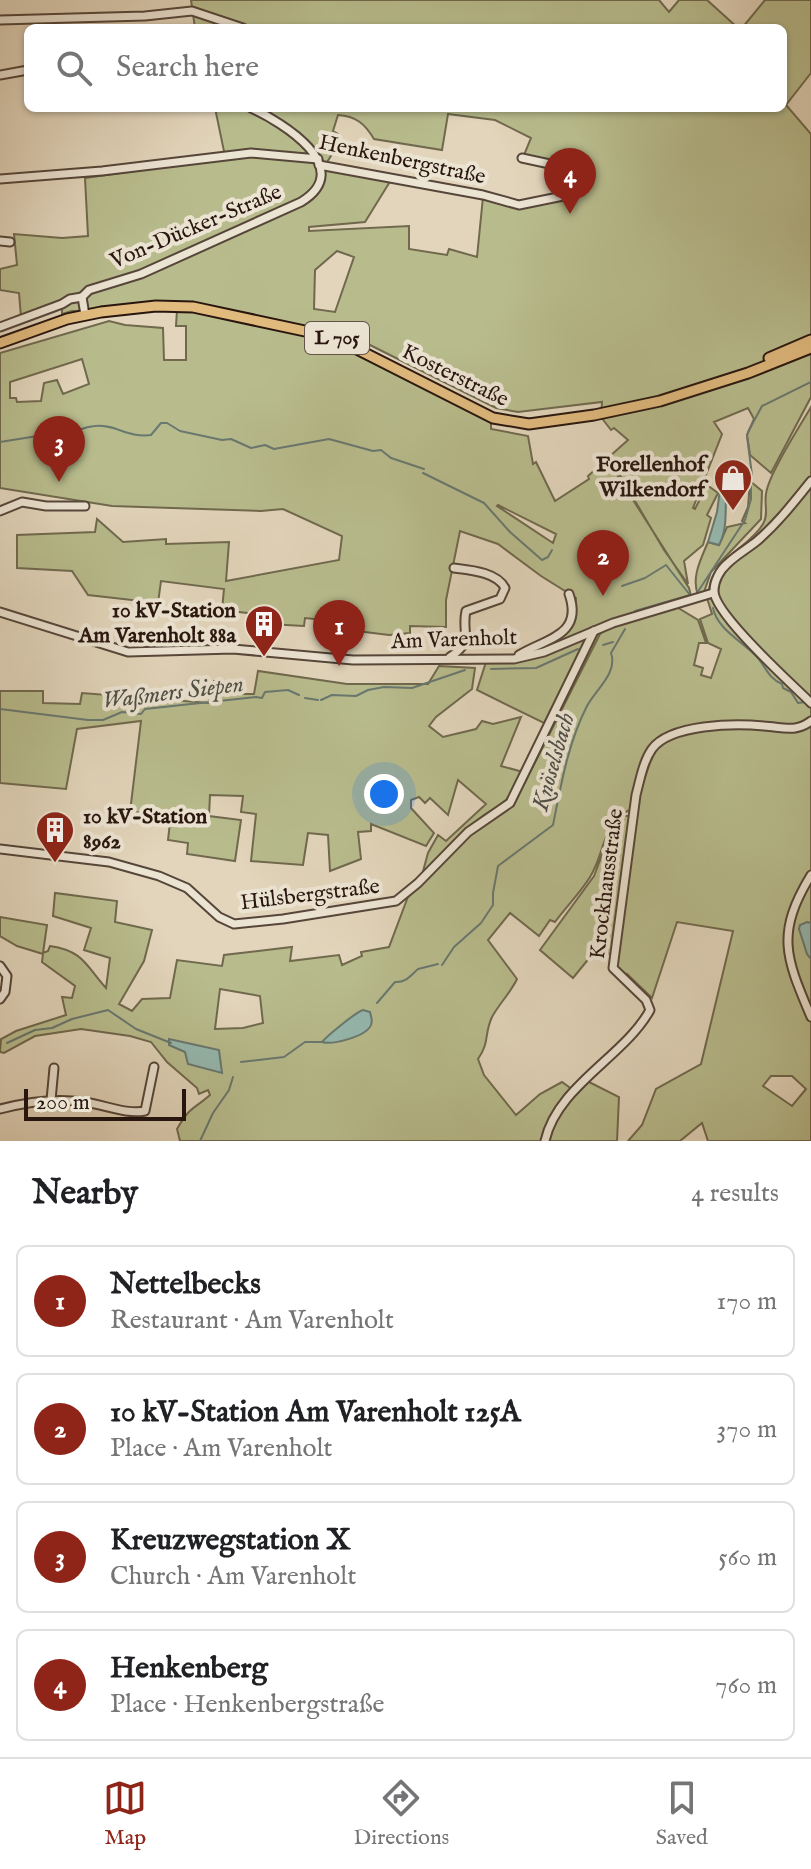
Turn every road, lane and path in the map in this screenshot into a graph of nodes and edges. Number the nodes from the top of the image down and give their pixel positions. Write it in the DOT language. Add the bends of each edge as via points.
graph roads {
  1 [pos="191,0"];
  2 [pos="192,11"];
  3 [pos="0,20"];
  4 [pos="231,24"];
  5 [pos="24,71"];
  6 [pos="0,75"];
  7 [pos="259,112"];
  8 [pos="522,158"];
  9 [pos="318,162"];
  10 [pos="0,179"];
  11 [pos="0,241"];
  12 [pos="10,242"];
  13 [pos="82,297"];
  14 [pos="85,315"];
  15 [pos="0,327"];
  16 [pos="811,340"];
  17 [pos="0,343"];
  18 [pos="811,348"];
  19 [pos="712,384"];
  20 [pos="811,481"];
  21 [pos="85,506"];
  22 [pos="0,511"];
  23 [pos="454,568"];
  24 [pos="713,593"];
  25 [pos="569,594"];
  26 [pos="0,612"];
  27 [pos="594,631"];
  28 [pos="448,658"];
  29 [pos="514,659"];
  30 [pos="811,703"];
  31 [pos="811,721"];
  32 [pos="0,849"];
  33 [pos="811,875"];
  34 [pos="0,966"];
  35 [pos="0,999"];
  36 [pos="811,1017"];
  37 [pos="154,1067"];
  38 [pos="54,1068"];
  39 [pos="51,1100"];
  40 [pos="0,1109"];
  41 [pos="545,1141"];
  1 -- 2 [label="street"];
  2 -- 3 [label="street"];
  2 -- 4 [label="street"];
  5 -- 6 [label="street"];
  7 -- 9 [label="street" via="314,151"];
  8 -- 9 [label="street, Henkenbergstraße" via="573,169 577,190 519,205"];
  9 -- 10 [label="street, Henkenbergstraße" via="251,153"];
  9 -- 13 [label="street, Von-Dücker-Straße" via="317,187 301,202"];
  11 -- 12 [label="street"];
  13 -- 14 [label="street"];
  13 -- 15 [label="street"];
  14 -- 17 [label="main road, Kosterstraße / L 705"];
  14 -- 19 [label="main road, Kosterstraße / L 705" via="193,307 324,334 493,418 515,423 627,409"];
  16 -- 19 [label="main road, Kosterstraße / L 705"];
  18 -- 19 [label="main road, Kosterstraße / L 705"];
  20 -- 24 [label="street" via="771,527 726,564"];
  21 -- 22 [label="street" via="28,502"];
  23 -- 28 [label="street" via="499,580 504,592 497,601 466,611 465,643"];
  24 -- 27 [label="street, Am Varenholt"];
  24 -- 30 [label="street" via="739,630"];
  25 -- 29 [label="street" via="568,625 560,635"];
  26 -- 28 [label="street, Am Varenholt" via="128,652 225,649 353,660"];
  27 -- 29 [label="street, Am Varenholt"];
  27 -- 32 [label="street, Hülsbergstraße" via="510,803 468,832 396,901 229,923 196,894 159,876 109,862"];
  28 -- 29 [label="street, Am Varenholt"];
  31 -- 41 [label="street, Krockhausstraße" via="790,730 762,725 691,730 666,736 653,747 636,795 613,968 650,1010 580,1085"];
  33 -- 36 [label="street" via="797,903 786,948"];
  34 -- 35 [label="street" via="7,976"];
  37 -- 39 [label="street" via="145,1111"];
  38 -- 39 [label="street"];
  39 -- 40 [label="street"];
}
